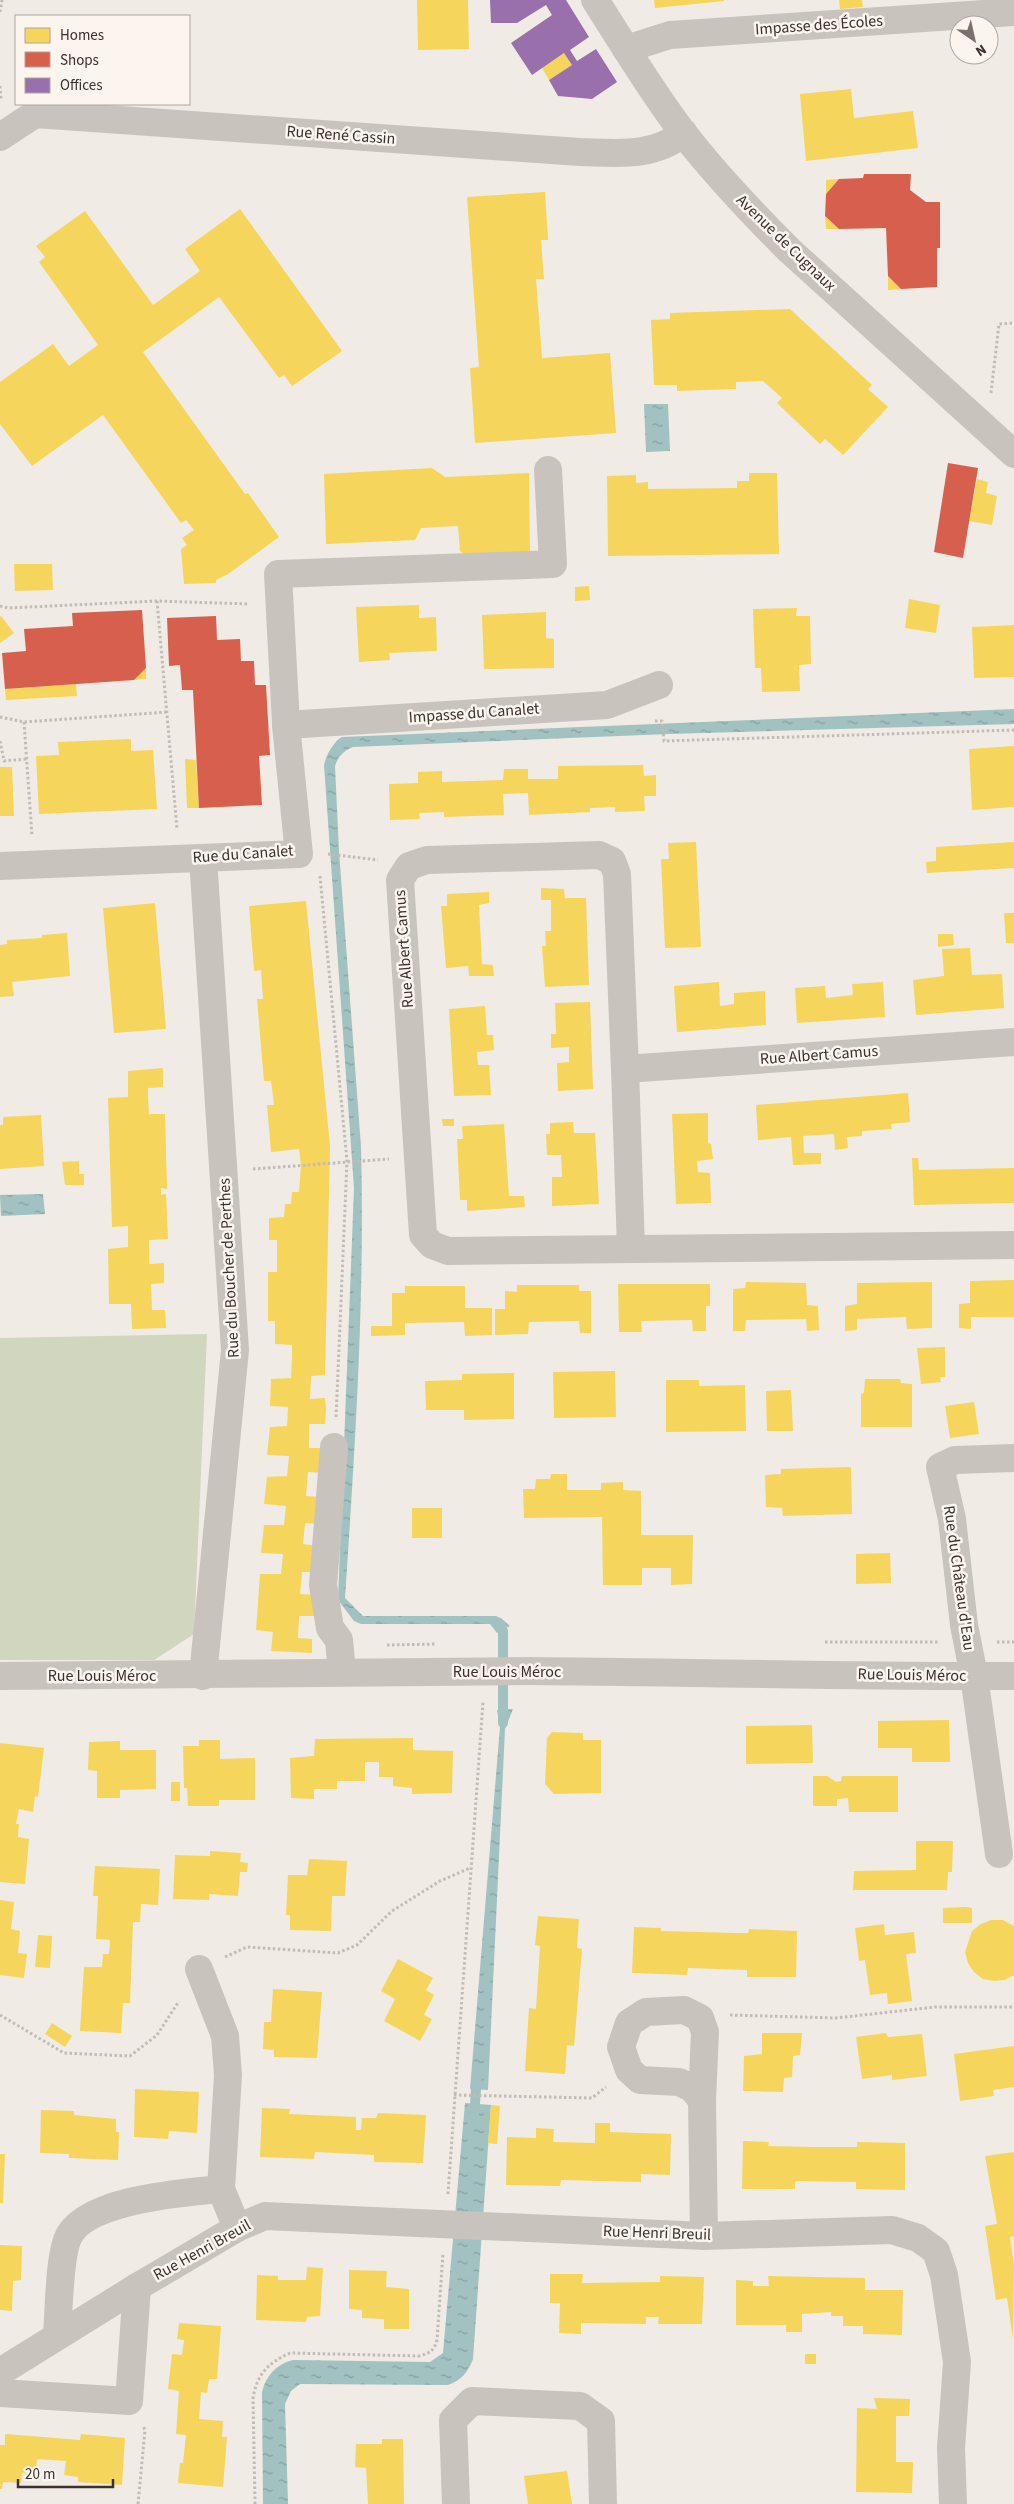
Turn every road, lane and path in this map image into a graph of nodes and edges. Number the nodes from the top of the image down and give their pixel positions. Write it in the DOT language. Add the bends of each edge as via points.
graph roads {
  1 [pos="2,0"];
  2 [pos="595,0"];
  3 [pos="0,12"];
  4 [pos="1014,12"];
  5 [pos="626,49"];
  6 [pos="684,134"];
  7 [pos="0,137"];
  8 [pos="1014,323"];
  9 [pos="987,430"];
  10 [pos="1014,454"];
  11 [pos="548,470"];
  12 [pos="157,601"];
  13 [pos="278,605"];
  14 [pos="0,606"];
  15 [pos="659,685"];
  16 [pos="168,712"];
  17 [pos="0,717"];
  18 [pos="662,721"];
  19 [pos="24,722"];
  20 [pos="286,725"];
  21 [pos="1014,730"];
  22 [pos="0,741"];
  23 [pos="26,759"];
  24 [pos="326,854"];
  25 [pos="353,856"];
  26 [pos="191,858"];
  27 [pos="34,865"];
  28 [pos="0,866"];
  29 [pos="320,873"];
  30 [pos="1014,1042"];
  31 [pos="625,1069"];
  32 [pos="375,1159"];
  33 [pos="347,1161"];
  34 [pos="225,1171"];
  35 [pos="1014,1245"];
  36 [pos="630,1249"];
  37 [pos="334,1447"];
  38 [pos="1014,1458"];
  39 [pos="437,1644"];
  40 [pos="388,1645"];
  41 [pos="342,1672"];
  42 [pos="0,1676"];
  43 [pos="203,1676"];
  44 [pos="974,1676"];
  45 [pos="1014,1676"];
  46 [pos="482,1683"];
  47 [pos="999,1854"];
  48 [pos="470,1868"];
  49 [pos="199,1969"];
  50 [pos="1014,2007"];
  51 [pos="0,2015"];
  52 [pos="700,2018"];
  53 [pos="629,2070"];
  54 [pos="454,2096"];
  55 [pos="702,2100"];
  56 [pos="221,2189"];
  57 [pos="446,2224"];
  58 [pos="238,2228"];
  59 [pos="704,2236"];
  60 [pos="136,2287"];
  61 [pos="57,2335"];
  62 [pos="0,2372"];
  63 [pos="0,2393"];
  64 [pos="129,2401"];
  65 [pos="138,2504"];
  66 [pos="255,2504"];
  67 [pos="456,2504"];
  68 [pos="603,2504"];
  69 [pos="953,2504"];
  1 -- 3 [label="path"];
  2 -- 5 [label="street, Avenue de Cugnaux"];
  4 -- 5 [label="street, Impasse des Écoles" via="670,35"];
  5 -- 6 [label="street, Avenue de Cugnaux"];
  6 -- 7 [label="street, Rue René Cassin" via="670,145 638,153 580,152 35,114"];
  6 -- 9 [label="street, Avenue de Cugnaux" via="740,200 789,250"];
  8 -- 9 [label="path" via="999,324"];
  9 -- 10 [label="street, Avenue de Cugnaux"];
  11 -- 13 [label="street, Rue du Canalet" via="553,564 278,574"];
  12 -- 13 [label="path"];
  12 -- 14 [label="path"];
  12 -- 16 [label="path"];
  13 -- 20 [label="street, Rue du Canalet"];
  15 -- 20 [label="street, Impasse du Canalet" via="608,705"];
  16 -- 19 [label="path"];
  16 -- 26 [label="path"];
  17 -- 19 [label="path"];
  18 -- 21 [label="path" via="664,741"];
  19 -- 23 [label="path"];
  20 -- 26 [label="street, Rue du Canalet" via="299,854"];
  22 -- 23 [label="path" via="4,761"];
  23 -- 27 [label="path"];
  24 -- 25 [label="path"];
  26 -- 27 [label="street, Rue du Canalet"];
  26 -- 34 [label="street, Rue du Boucher de Perthes"];
  27 -- 28 [label="street, Rue du Canalet"];
  29 -- 33 [label="path"];
  30 -- 31 [label="street, Rue Albert Camus"];
  31 -- 36 [label="street, Rue Albert Camus"];
  31 -- 36 [label="street, Rue Albert Camus" via="617,874 612,861 599,855 427,860 409,866 400,880 423,1234 432,1245 448,1251"];
  32 -- 33 [label="path"];
  33 -- 34 [label="path"];
  33 -- 37 [label="path"];
  34 -- 43 [label="street, Rue du Boucher de Perthes" via="235,1350"];
  35 -- 36 [label="street, Rue Albert Camus"];
  37 -- 41 [label="street" via="323,1585 330,1628 339,1640"];
  38 -- 44 [label="street, Rue du Château d'Eau" via="955,1460 940,1467 952,1519 964,1625"];
  39 -- 40 [label="path, Rue Louis Méroc, bridge"];
  41 -- 43 [label="street, Rue Louis Méroc"];
  41 -- 46 [label="street, Rue Louis Méroc"];
  42 -- 43 [label="street, Rue Louis Méroc"];
  44 -- 45 [label="street, Rue Louis Méroc"];
  44 -- 46 [label="street, Rue Louis Méroc" via="530,1671"];
  44 -- 47 [label="street, Rue du Château d'Eau"];
  46 -- 48 [label="path" via="484,1710"];
  48 -- 49 [label="path" via="440,1881 392,1911 357,1944 338,1953 246,1947"];
  48 -- 54 [label="path"];
  49 -- 51 [label="path" via="157,2035 130,2056 64,2054"];
  49 -- 56 [label="street" via="225,2036 228,2075"];
  50 -- 52 [label="path" via="935,2006 836,2018 745,2014"];
  52 -- 53 [label="street" via="684,2010 646,2012 629,2023 621,2047"];
  52 -- 55 [label="street" via="705,2032"];
  53 -- 54 [label="path" via="592,2098"];
  53 -- 55 [label="street" via="640,2080 679,2082 692,2088"];
  54 -- 57 [label="path"];
  55 -- 59 [label="street"];
  56 -- 58 [label="street"];
  56 -- 61 [label="street" via="146,2197 85,2218 68,2239"];
  57 -- 58 [label="street, Rue Henri Breuil" via="265,2216"];
  57 -- 59 [label="street, Rue Henri Breuil"];
  57 -- 66 [label="path" via="437,2340 435,2349 429,2354 290,2353 262,2371 253,2398"];
  58 -- 60 [label="street, Rue Henri Breuil"];
  59 -- 69 [label="street, Rue Henri Breuil" via="892,2230 918,2238 936,2251 944,2274 956,2362 951,2448"];
  60 -- 61 [label="street, Rue Henri Breuil"];
  60 -- 64 [label="street, Rue Henri Breuil"];
  61 -- 62 [label="street, Rue Henri Breuil"];
  63 -- 64 [label="street"];
  64 -- 65 [label="path" via="145,2430"];
  67 -- 68 [label="street" via="453,2420 472,2401 580,2406 601,2421"];
}
